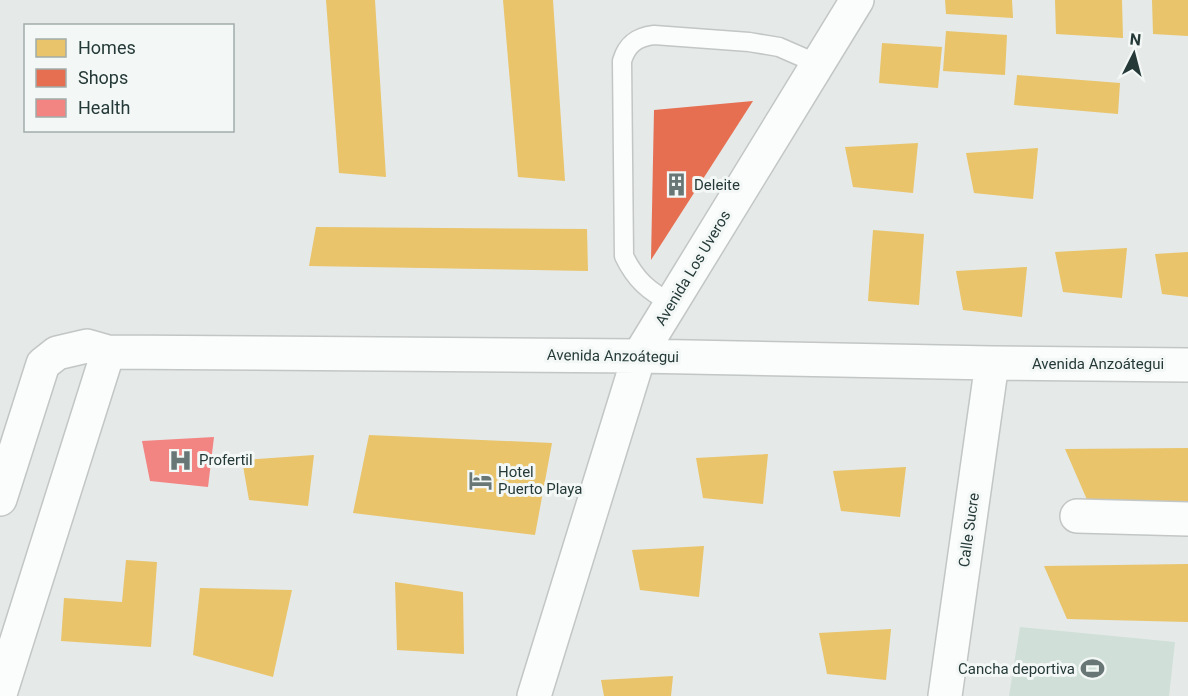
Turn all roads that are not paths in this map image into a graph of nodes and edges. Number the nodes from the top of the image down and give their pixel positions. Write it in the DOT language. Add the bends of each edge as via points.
graph roads {
  1 [pos="857,0"];
  2 [pos="818,64"];
  3 [pos="672,303"];
  4 [pos="108,352"];
  5 [pos="639,356"];
  6 [pos="992,363"];
  7 [pos="1188,365"];
  8 [pos="0,499"];
  9 [pos="1077,516"];
  10 [pos="1188,519"];
  11 [pos="0,694"];
  12 [pos="534,696"];
  13 [pos="945,696"];
  1 -- 2 [label="street, Avenida Los Uveros"];
  2 -- 3 [label="street, Avenida Los Uveros"];
  2 -- 3 [label="lane" via="779,47 749,42 654,35 628,46 622,61 624,256 640,282"];
  3 -- 5 [label="street, Avenida Los Uveros"];
  4 -- 5 [label="street, Avenida Anzoátegui"];
  4 -- 8 [label="street, Avenida Anzoátegui" via="87,346 57,353 43,364"];
  4 -- 11 [label="street"];
  5 -- 6 [label="street, Avenida Anzoátegui"];
  5 -- 12 [label="street, Avenida Los Uveros"];
  6 -- 7 [label="street, Avenida Anzoátegui"];
  6 -- 13 [label="street, Calle Sucre"];
  9 -- 10 [label="street"];
}
